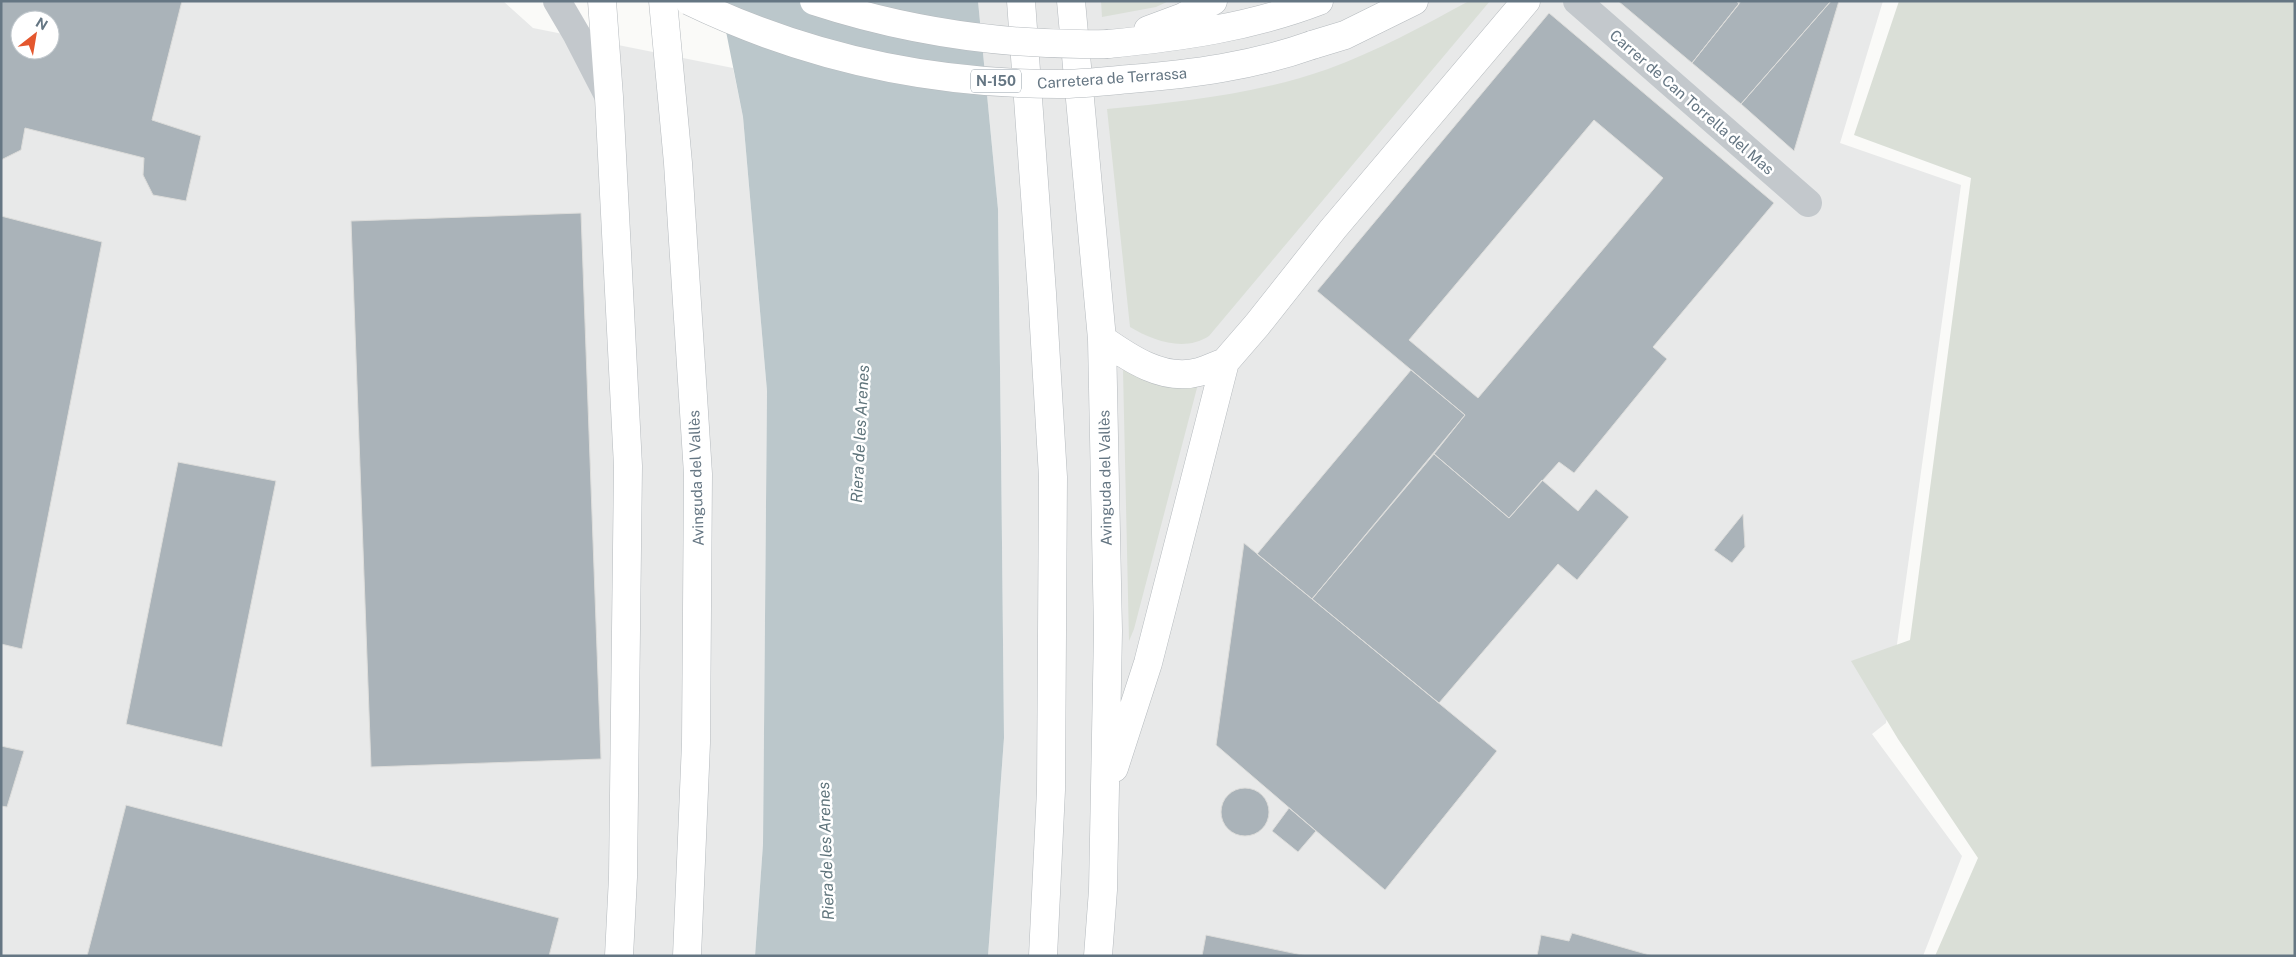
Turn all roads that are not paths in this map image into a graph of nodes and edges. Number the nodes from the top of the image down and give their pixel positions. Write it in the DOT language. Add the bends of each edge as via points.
graph roads {
  1 [pos="557,1"];
  2 [pos="602,1"];
  3 [pos="663,1"];
  4 [pos="690,1"];
  5 [pos="814,1"];
  6 [pos="1021,1"];
  7 [pos="1071,1"];
  8 [pos="1213,1"];
  9 [pos="1320,1"];
  10 [pos="1414,1"];
  11 [pos="1526,1"];
  12 [pos="1577,1"];
  13 [pos="1108,44"];
  14 [pos="610,97"];
  15 [pos="1808,203"];
  16 [pos="1102,339"];
  17 [pos="1225,362"];
  18 [pos="1106,793"];
  19 [pos="619,956"];
  20 [pos="687,956"];
  21 [pos="1043,956"];
  22 [pos="1098,956"];
  1 -- 14 [label="street"];
  2 -- 14 [label="main road"];
  3 -- 20 [label="main road, Avinguda del Vallès" via="678,162 698,474 696,744"];
  4 -- 10 [label="main road, Carretera de Terrassa / N-150, bridge" via="755,30 828,55 916,74 1060,84 1147,78 1276,58 1345,35"];
  5 -- 13 [label="main road, bridge" via="864,16 969,37 1060,45"];
  6 -- 21 [label="main road" via="1053,477 1051,790"];
  7 -- 16 [label="main road, Avinguda del Vallès"];
  8 -- 13 [label="main road" via="1163,25"];
  9 -- 13 [label="main road" via="1289,13 1198,34"];
  11 -- 17 [label="main road"];
  12 -- 15 [label="street, Carrer de Can Torrella del Mas"];
  14 -- 19 [label="main road" via="628,466 623,877"];
  16 -- 17 [label="main road" via="1153,369 1198,373"];
  16 -- 18 [label="main road, Avinguda del Vallès" via="1108,631"];
  17 -- 18 [label="main road" via="1148,663"];
  18 -- 22 [label="main road, Avinguda del Vallès"];
}
